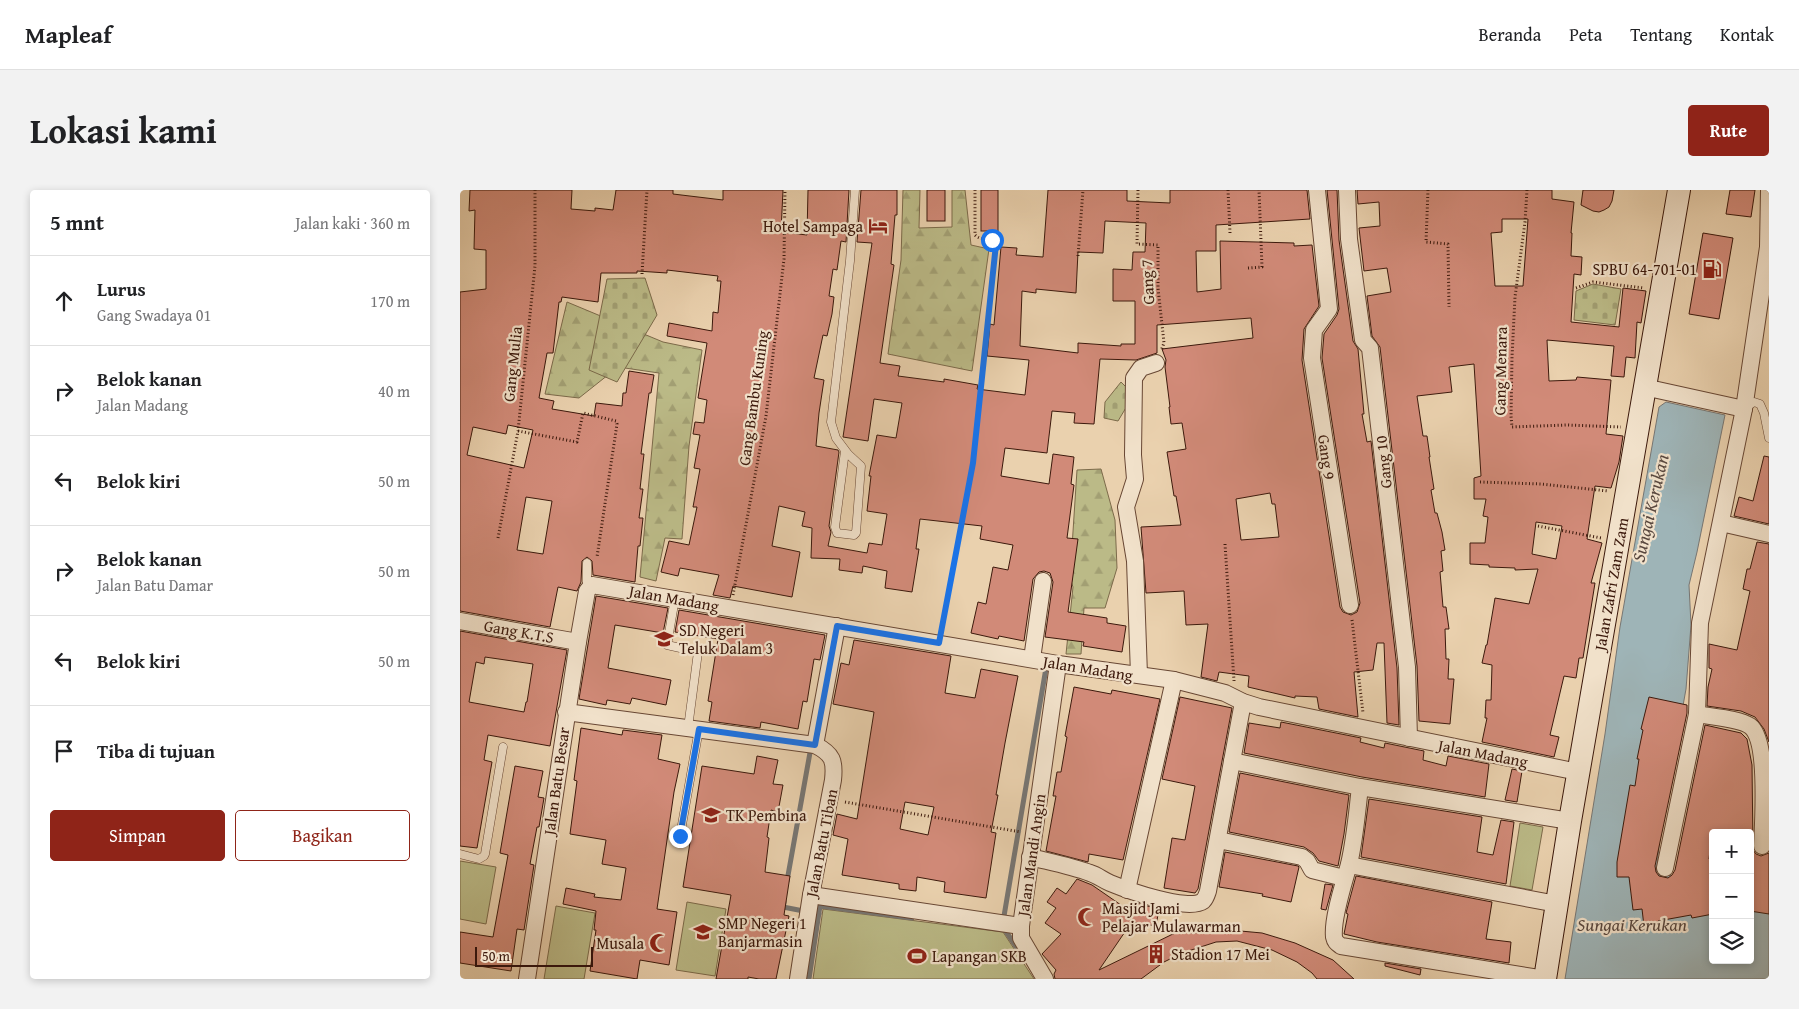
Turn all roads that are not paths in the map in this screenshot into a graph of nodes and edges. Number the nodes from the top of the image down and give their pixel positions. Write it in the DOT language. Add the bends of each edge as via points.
graph roads {
  1 [pos="855,190"];
  2 [pos="1317,190"];
  3 [pos="1347,190"];
  4 [pos="1679,190"];
  5 [pos="1769,190"];
  6 [pos="1156,363"];
  7 [pos="1644,387"];
  8 [pos="1744,409"];
  9 [pos="1769,438"];
  10 [pos="845,451"];
  11 [pos="1721,523"];
  12 [pos="1769,534"];
  13 [pos="587,563"];
  14 [pos="1043,581"];
  15 [pos="590,588"];
  16 [pos="675,598"];
  17 [pos="1350,605"];
  18 [pos="460,621"];
  19 [pos="837,626"];
  20 [pos="578,642"];
  21 [pos="1032,659"];
  22 [pos="1058,664"];
  23 [pos="1139,675"];
  24 [pos="1174,680"];
  25 [pos="1239,700"];
  26 [pos="566,712"];
  27 [pos="1697,714"];
  28 [pos="693,729"];
  29 [pos="1409,738"];
  30 [pos="815,745"];
  31 [pos="503,746"];
  32 [pos="1232,762"];
  33 [pos="1578,772"];
  34 [pos="1360,787"];
  35 [pos="1570,821"];
  36 [pos="680,836"];
  37 [pos="1218,840"];
  38 [pos="1762,846"];
  39 [pos="460,854"];
  40 [pos="1030,857"];
  41 [pos="1665,868"];
  42 [pos="1346,872"];
  43 [pos="1127,890"];
  44 [pos="811,895"];
  45 [pos="1557,904"];
  46 [pos="1021,926"];
  47 [pos="527,979"];
  48 [pos="798,979"];
  49 [pos="1045,979"];
  50 [pos="1545,979"];
  1 -- 10 [label="lane" via="831,422"];
  2 -- 17 [label="street, Gang 9" via="1329,309 1314,330 1312,358"];
  3 -- 29 [label="street, Gang 10" via="1350,248 1363,340 1370,348 1407,667"];
  4 -- 7 [label="main road, Jalan Zafri Zam Zam"];
  5 -- 8 [label="street" via="1768,247"];
  6 -- 23 [label="street" via="1141,368 1134,378 1132,455 1135,480 1126,507 1135,561"];
  7 -- 8 [label="street"];
  7 -- 33 [label="main road, Jalan Zafri Zam Zam"];
  8 -- 9 [label="lane" via="1754,402 1760,404"];
  8 -- 11 [label="street"];
  10 -- 10 [label="lane" via="859,463 862,471 854,535 837,533 835,527"];
  11 -- 12 [label="street"];
  11 -- 27 [label="street" via="1700,623"];
  13 -- 15 [label="lane"];
  14 -- 21 [label="street"];
  15 -- 16 [label="street, Jalan Madang"];
  15 -- 20 [label="street, Jalan Batu Besar" via="578,615"];
  16 -- 19 [label="street, Jalan Madang"];
  16 -- 28 [label="lane" via="667,644 698,652"];
  18 -- 20 [label="street, Gang K.T.S"];
  19 -- 21 [label="street, Jalan Madang"];
  19 -- 30 [label="street"];
  20 -- 26 [label="street, Jalan Batu Besar"];
  21 -- 22 [label="street, Jalan Madang"];
  22 -- 23 [label="street, Jalan Madang"];
  22 -- 40 [label="street, Jalan Mandi Angin"];
  23 -- 24 [label="street, Jalan Madang"];
  24 -- 25 [label="street, Jalan Madang" via="1224,692"];
  24 -- 43 [label="street"];
  25 -- 29 [label="street, Jalan Madang"];
  25 -- 32 [label="street"];
  26 -- 28 [label="street"];
  26 -- 47 [label="street, Jalan Batu Besar"];
  27 -- 38 [label="street" via="1748,724 1759,739 1764,780"];
  27 -- 41 [label="street"];
  28 -- 30 [label="street"];
  28 -- 36 [label="lane"];
  29 -- 33 [label="street, Jalan Madang"];
  30 -- 44 [label="street, Jalan Batu Tiban" via="832,757 834,766"];
  31 -- 39 [label="lane" via="485,854 479,858"];
  32 -- 34 [label="street"];
  32 -- 37 [label="street"];
  33 -- 35 [label="main road, Jalan Zafri Zam Zam"];
  34 -- 35 [label="street"];
  34 -- 42 [label="street"];
  35 -- 45 [label="main road, Jalan Zafri Zam Zam"];
  37 -- 42 [label="street" via="1302,857 1312,870"];
  37 -- 43 [label="street" via="1208,891 1201,902 1170,902"];
  40 -- 43 [label="street" via="1092,873"];
  40 -- 46 [label="street, Jalan Mandi Angin"];
  42 -- 45 [label="street"];
  42 -- 50 [label="street" via="1334,930 1334,940 1341,946"];
  44 -- 46 [label="street, Jalan Mandi Angin"];
  44 -- 48 [label="street, Jalan Batu Tiban"];
  45 -- 50 [label="main road, Jalan Zafri Zam Zam"];
  46 -- 49 [label="street" via="1021,938"];
}
